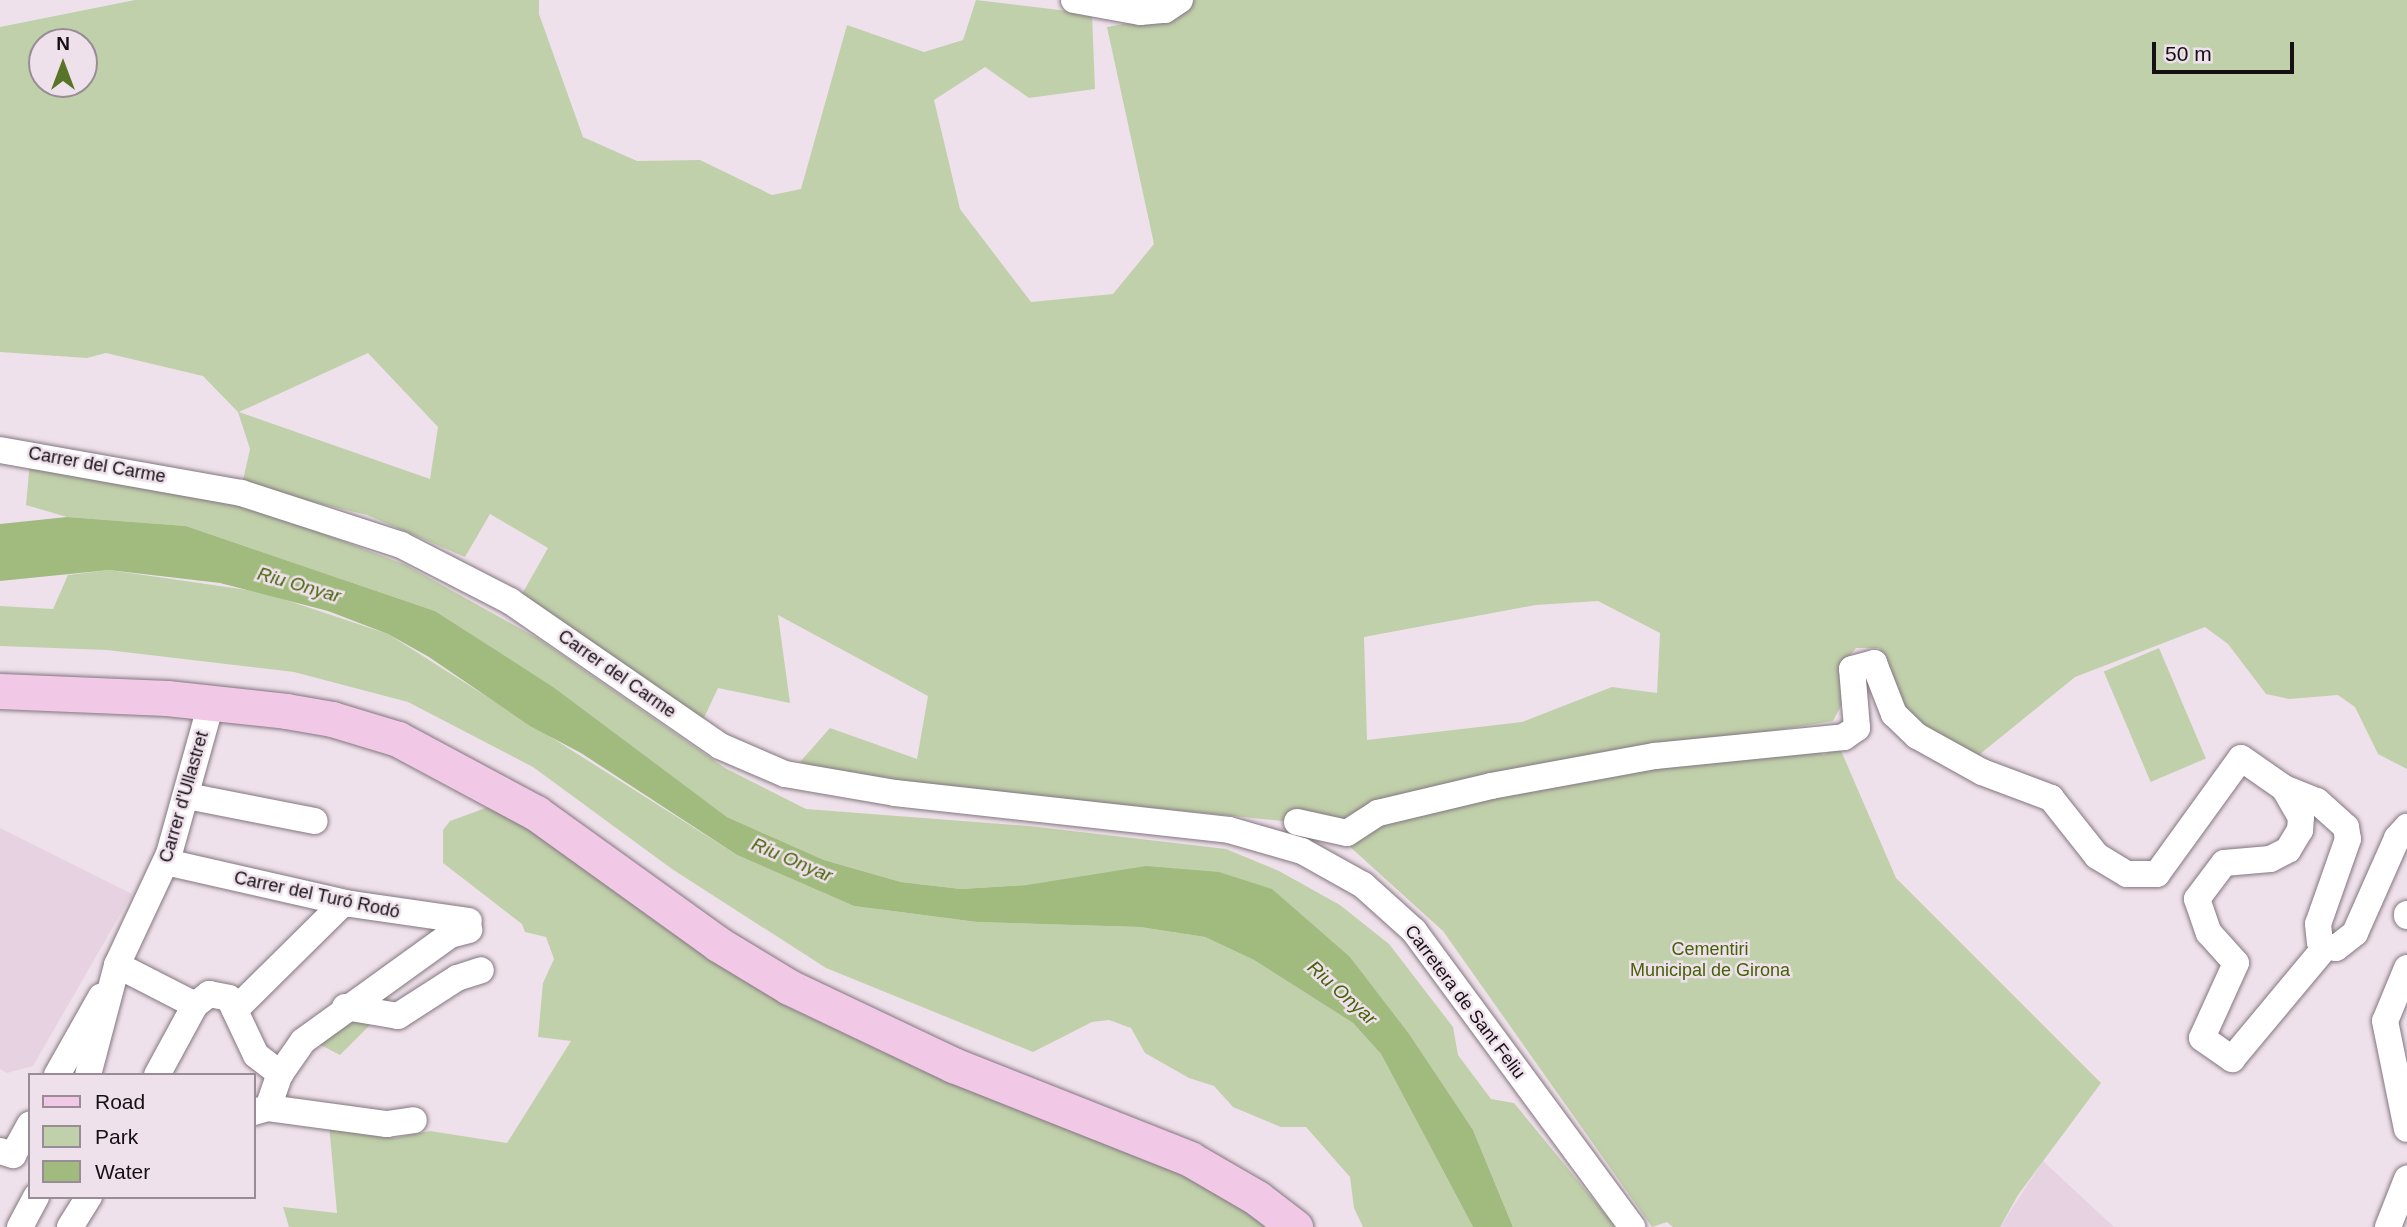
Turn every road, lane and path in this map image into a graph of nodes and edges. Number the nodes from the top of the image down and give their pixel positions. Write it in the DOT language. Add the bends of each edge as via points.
graph roads {
  1 [pos="1074,0"];
  2 [pos="1180,0"];
  3 [pos="0,450"];
  4 [pos="0,691"];
  5 [pos="211,704"];
  6 [pos="2284,788"];
  7 [pos="187,796"];
  8 [pos="315,821"];
  9 [pos="1297,822"];
  10 [pos="2407,827"];
  11 [pos="1249,834"];
  12 [pos="166,862"];
  13 [pos="341,905"];
  14 [pos="469,926"];
  15 [pos="438,928"];
  16 [pos="2326,946"];
  17 [pos="117,965"];
  18 [pos="2407,968"];
  19 [pos="481,970"];
  20 [pos="202,1000"];
  21 [pos="345,1007"];
  22 [pos="234,1010"];
  23 [pos="76,1068"];
  24 [pos="158,1073"];
  25 [pos="279,1074"];
  26 [pos="261,1110"];
  27 [pos="414,1120"];
  28 [pos="28,1128"];
  29 [pos="2407,1129"];
  30 [pos="0,1152"];
  31 [pos="2407,1179"];
  32 [pos="35,1199"];
  33 [pos="88,1199"];
  34 [pos="20,1227"];
  35 [pos="70,1227"];
  36 [pos="1295,1227"];
  37 [pos="1632,1227"];
  38 [pos="2388,1227"];
  1 -- 2 [label="street" via="1140,12 1166,10"];
  3 -- 11 [label="street, Carrer del Carme" via="241,493 401,545 510,601 739,758 785,774 845,787"];
  4 -- 5 [label="main road"];
  5 -- 7 [label="street, Carrer d'Ullastret"];
  5 -- 36 [label="main road" via="332,719 398,739 437,757 536,813 718,944 789,987 953,1065 1190,1159 1257,1198"];
  6 -- 9 [label="street" via="2241,758 2157,874 2127,874 2097,856 2051,798 1982,772 1917,736 1894,713 1874,663 1852,669 1857,728 1844,737 1656,756 1490,786 1378,813 1347,832"];
  6 -- 16 [label="street" via="2317,801 2346,827 2348,839 2318,924 2320,942"];
  6 -- 16 [label="street" via="2301,817 2300,830 2288,850 2270,859 2224,863 2197,899 2209,933 2236,963 2202,1038 2232,1059"];
  7 -- 8 [label="street"];
  7 -- 12 [label="street, Carrer d'Ullastret"];
  10 -- 16 [label="street" via="2355,933 2336,948"];
  11 -- 37 [label="street, Carretera de Sant Feliu" via="1332,866 1363,885 1414,931"];
  12 -- 15 [label="street, Carrer del Turó Rodó"];
  12 -- 17 [label="street, Carrer d'Ullastret"];
  13 -- 22 [label="street"];
  14 -- 15 [label="street"];
  15 -- 21 [label="street"];
  17 -- 20 [label="street"];
  17 -- 23 [label="street, Carrer d'Ullastret"];
  18 -- 29 [label="street" via="2385,1021"];
  19 -- 21 [label="street" via="457,978 398,1016"];
  20 -- 22 [label="street" via="229,998"];
  20 -- 24 [label="street"];
  21 -- 25 [label="street" via="303,1041"];
  22 -- 25 [label="street" via="256,1055"];
  25 -- 26 [label="street"];
  26 -- 27 [label="street" via="387,1124"];
  28 -- 30 [label="street" via="13,1155"];
  31 -- 38 [label="street"];
  32 -- 34 [label="street"];
  33 -- 35 [label="street"];
}
